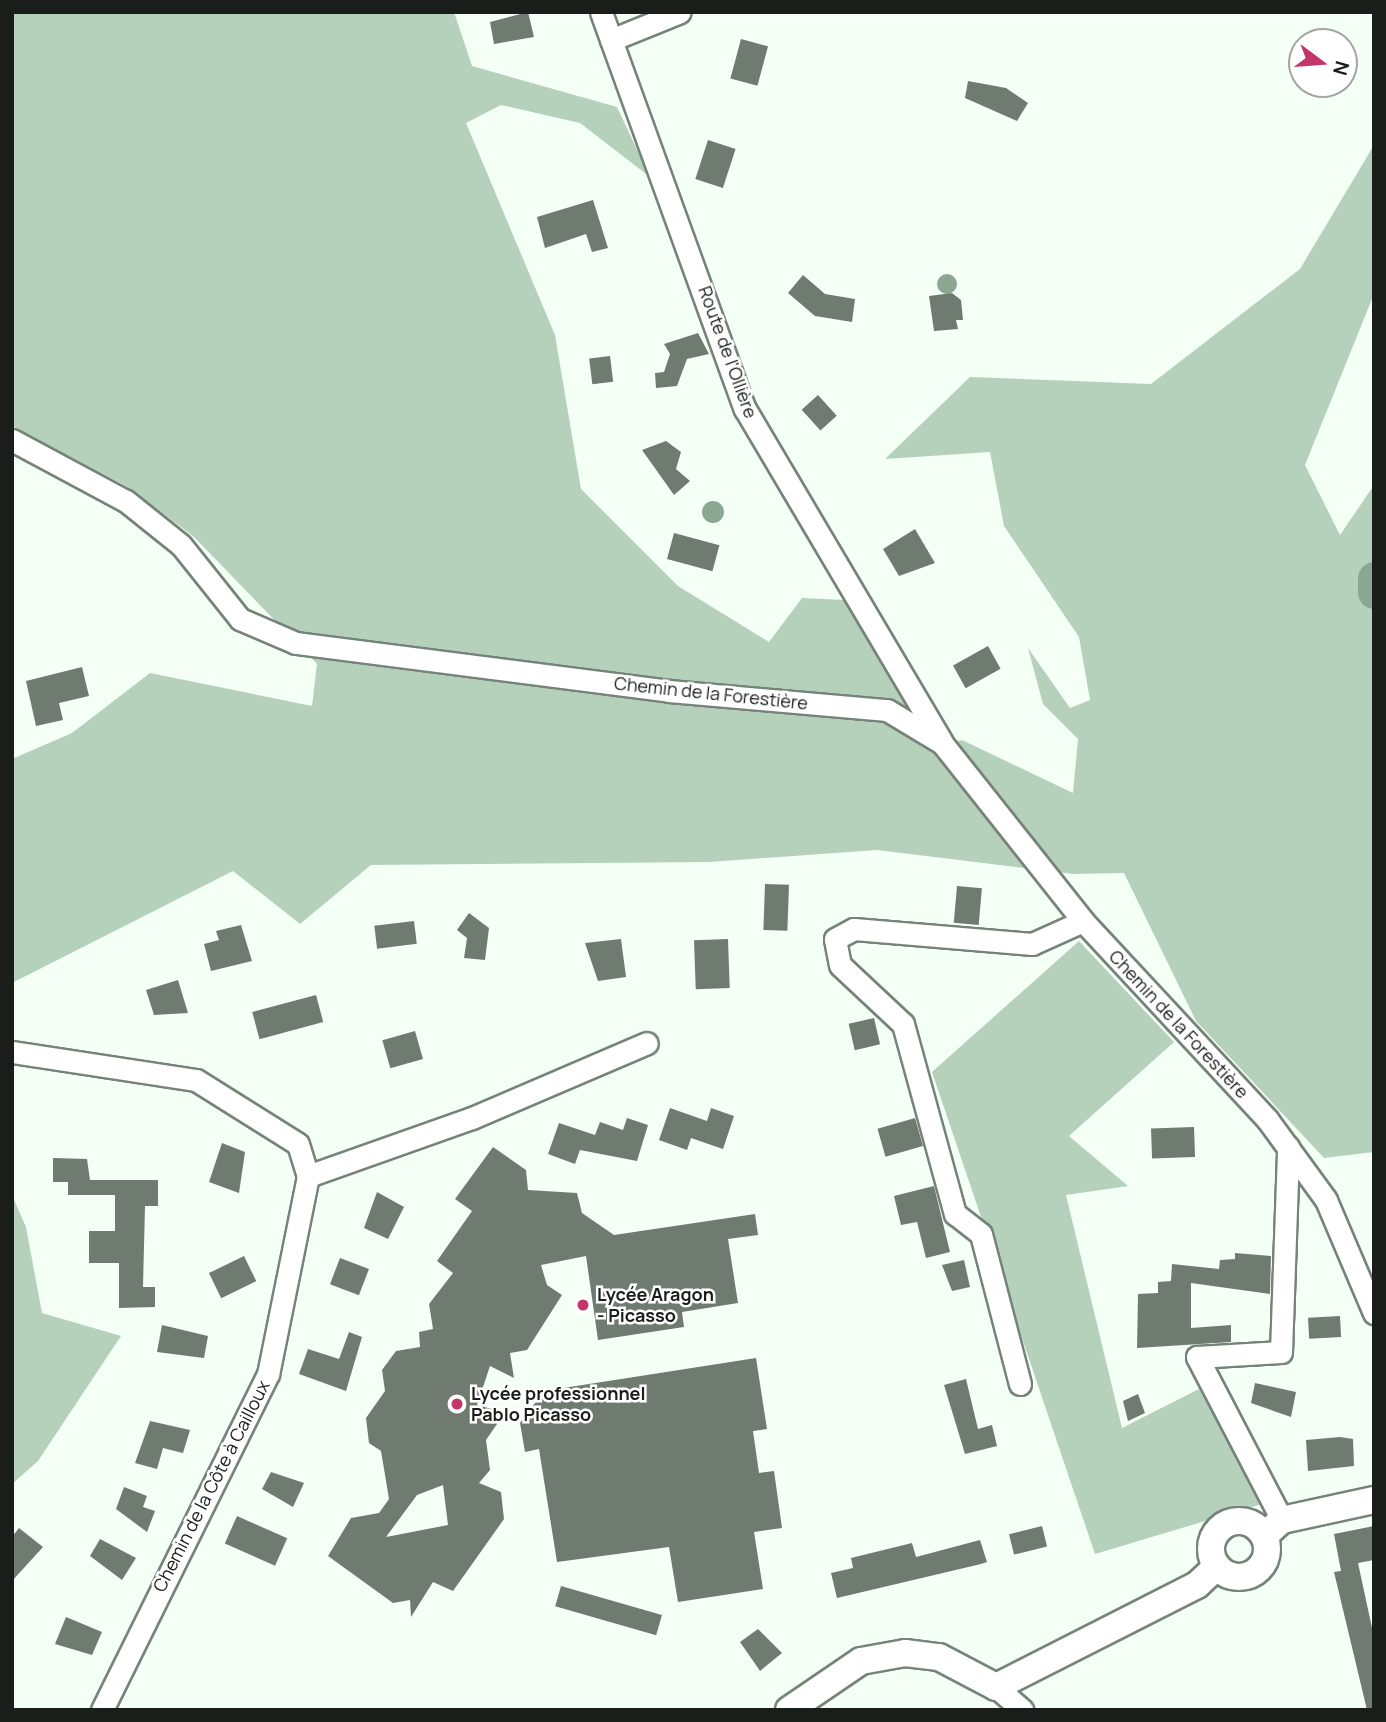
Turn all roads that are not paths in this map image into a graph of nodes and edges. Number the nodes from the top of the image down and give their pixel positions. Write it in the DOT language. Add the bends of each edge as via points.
graph roads {
  1 [pos="601,12"];
  2 [pos="680,12"];
  3 [pos="611,40"];
  4 [pos="12,440"];
  5 [pos="942,743"];
  6 [pos="1083,921"];
  7 [pos="648,1043"];
  8 [pos="12,1052"];
  9 [pos="1288,1147"];
  10 [pos="308,1176"];
  11 [pos="1374,1313"];
  12 [pos="1020,1384"];
  13 [pos="1374,1500"];
  14 [pos="1273,1528"];
  15 [pos="1216,1567"];
  16 [pos="996,1687"];
  17 [pos="102,1710"];
  18 [pos="789,1710"];
  19 [pos="1022,1710"];
  1 -- 3 [label="street, Route de l'Ollière"];
  2 -- 3 [label="street"];
  3 -- 5 [label="street, Route de l'Ollière" via="745,409"];
  4 -- 5 [label="street, Chemin de la Forestière" via="126,501 181,545 240,620 296,643 669,691 887,710"];
  5 -- 6 [label="street, Chemin de la Forestière"];
  6 -- 9 [label="street, Chemin de la Forestière"];
  6 -- 12 [label="street" via="1032,944 854,929 835,939 840,965 903,1024 955,1214 981,1234"];
  7 -- 10 [label="street" via="472,1118"];
  8 -- 10 [label="street" via="196,1080 298,1144"];
  9 -- 11 [label="street, Chemin de la Forestière" via="1326,1200"];
  9 -- 14 [label="street" via="1281,1352 1197,1357"];
  10 -- 17 [label="street, Chemin de la Côte à Cailloux" via="268,1374"];
  13 -- 14 [label="street"];
  14 -- 15 [label="street" via="1266,1558 1252,1575 1232,1577"];
  14 -- 15 [label="street" via="1249,1522 1222,1526 1210,1546"];
  15 -- 16 [label="street" via="1197,1585"];
  16 -- 18 [label="street" via="939,1657 905,1653 860,1661"];
  16 -- 19 [label="street"];
}
